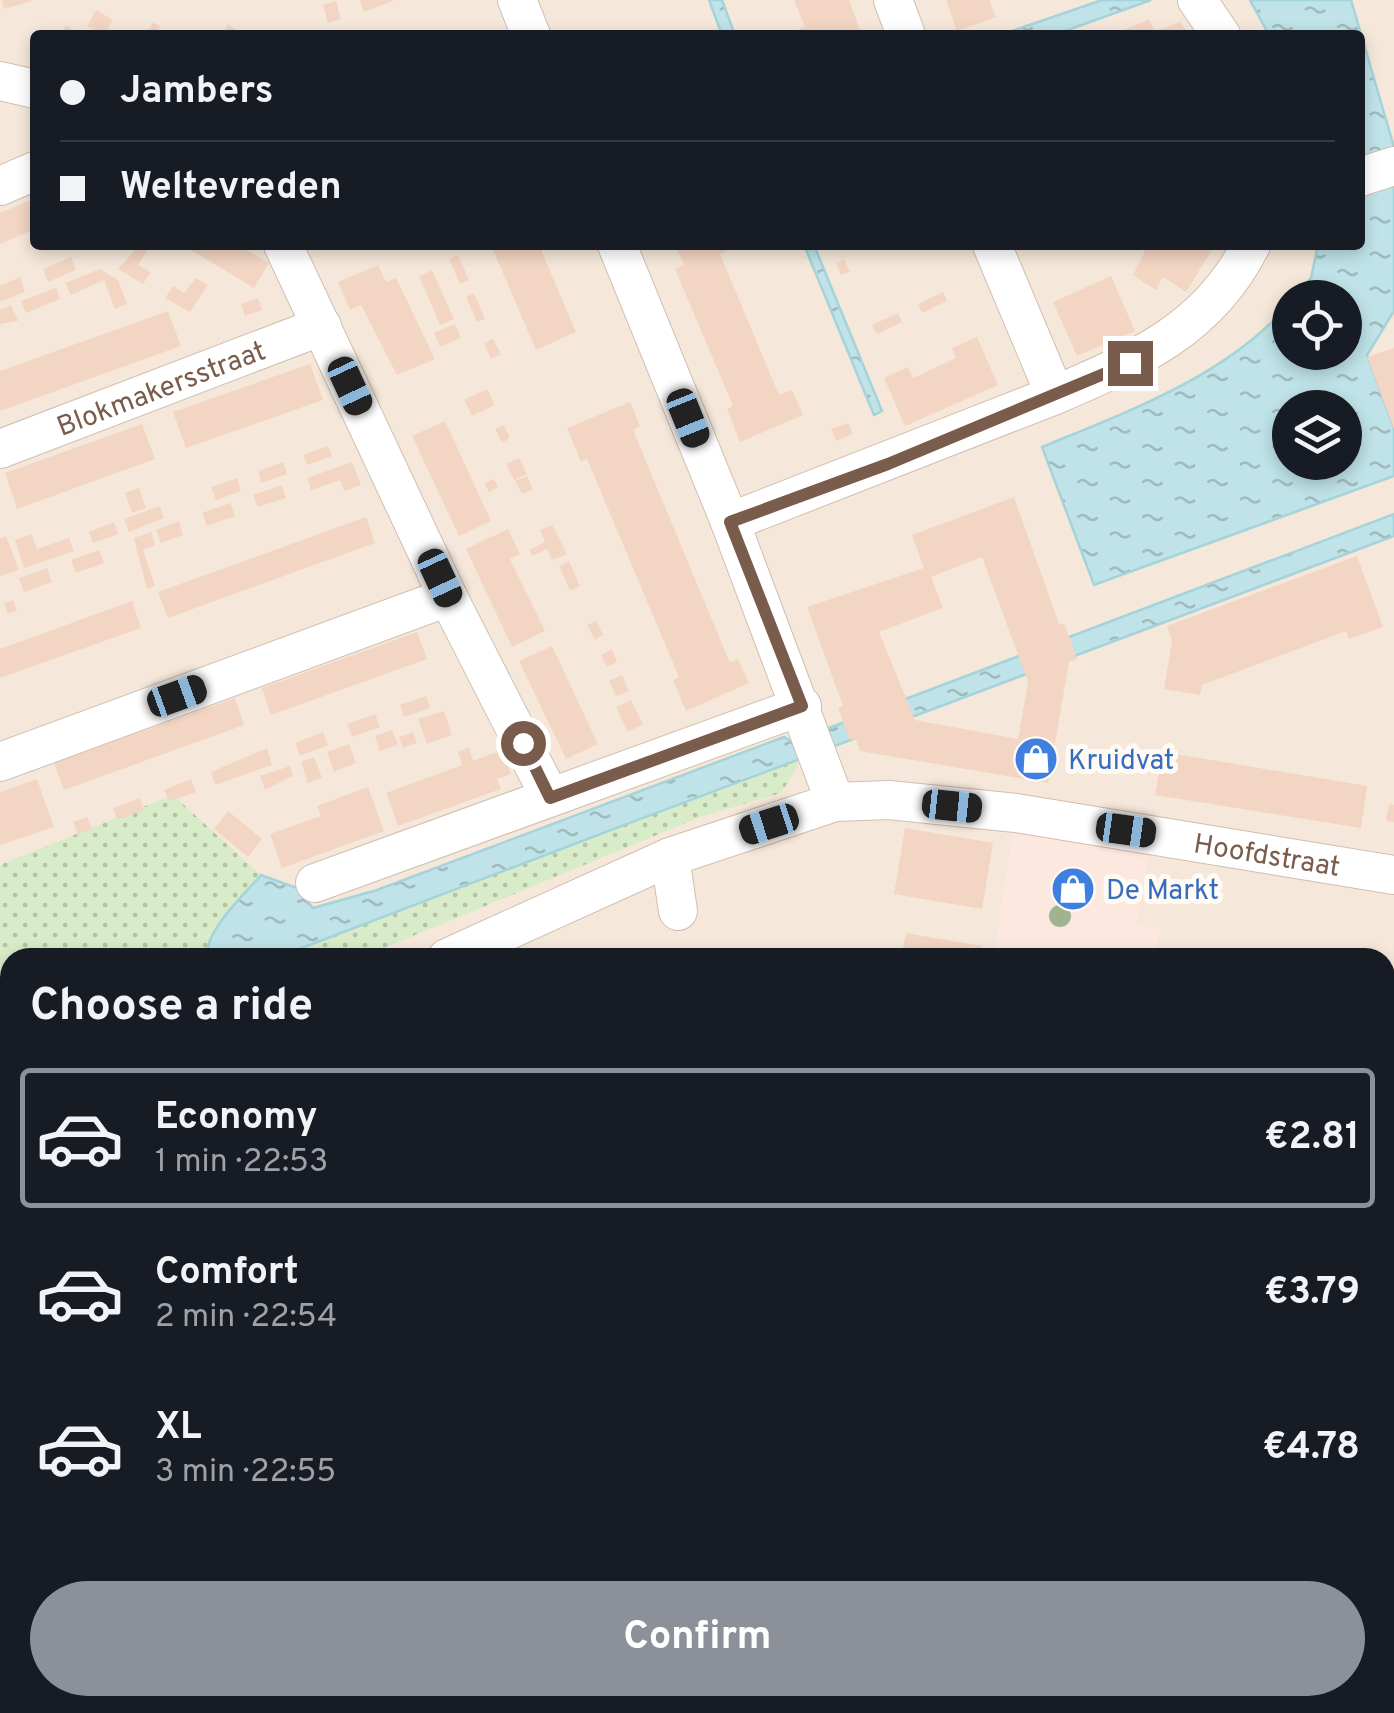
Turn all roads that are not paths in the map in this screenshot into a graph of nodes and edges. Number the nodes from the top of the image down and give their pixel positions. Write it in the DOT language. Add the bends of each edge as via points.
graph roads {
  1 [pos="517,0"];
  2 [pos="894,0"];
  3 [pos="1198,0"];
  4 [pos="529,30"];
  5 [pos="904,30"];
  6 [pos="1219,30"];
  7 [pos="0,81"];
  8 [pos="30,88"];
  9 [pos="1394,166"];
  10 [pos="30,173"];
  11 [pos="1365,175"];
  12 [pos="0,186"];
  13 [pos="284,250"];
  14 [pos="619,250"];
  15 [pos="994,250"];
  16 [pos="1247,250"];
  17 [pos="322,326"];
  18 [pos="1055,394"];
  19 [pos="0,448"];
  20 [pos="730,522"];
  21 [pos="448,597"];
  22 [pos="811,731"];
  23 [pos="0,762"];
  24 [pos="550,798"];
  25 [pos="835,802"];
  26 [pos="670,858"];
  27 [pos="1394,875"];
  28 [pos="315,883"];
  29 [pos="678,911"];
  30 [pos="479,948"];
  1 -- 4 [label="street"];
  2 -- 5 [label="street"];
  3 -- 6 [label="street"];
  7 -- 8 [label="street"];
  9 -- 11 [label="street"];
  10 -- 12 [label="street"];
  13 -- 17 [label="street"];
  14 -- 20 [label="street"];
  15 -- 18 [label="street"];
  16 -- 18 [label="street" via="1203,314 1130,363"];
  17 -- 19 [label="street, Blokmakersstraat"];
  17 -- 21 [label="street"];
  18 -- 20 [label="street"];
  20 -- 22 [label="street"];
  21 -- 23 [label="street"];
  21 -- 24 [label="street"];
  22 -- 24 [label="street"];
  22 -- 25 [label="street"];
  24 -- 28 [label="street"];
  25 -- 26 [label="street, Hoofdstraat"];
  25 -- 27 [label="street, Hoofdstraat" via="888,800 1016,813"];
  26 -- 29 [label="street"];
  26 -- 30 [label="street, Hoofdstraat"];
}
